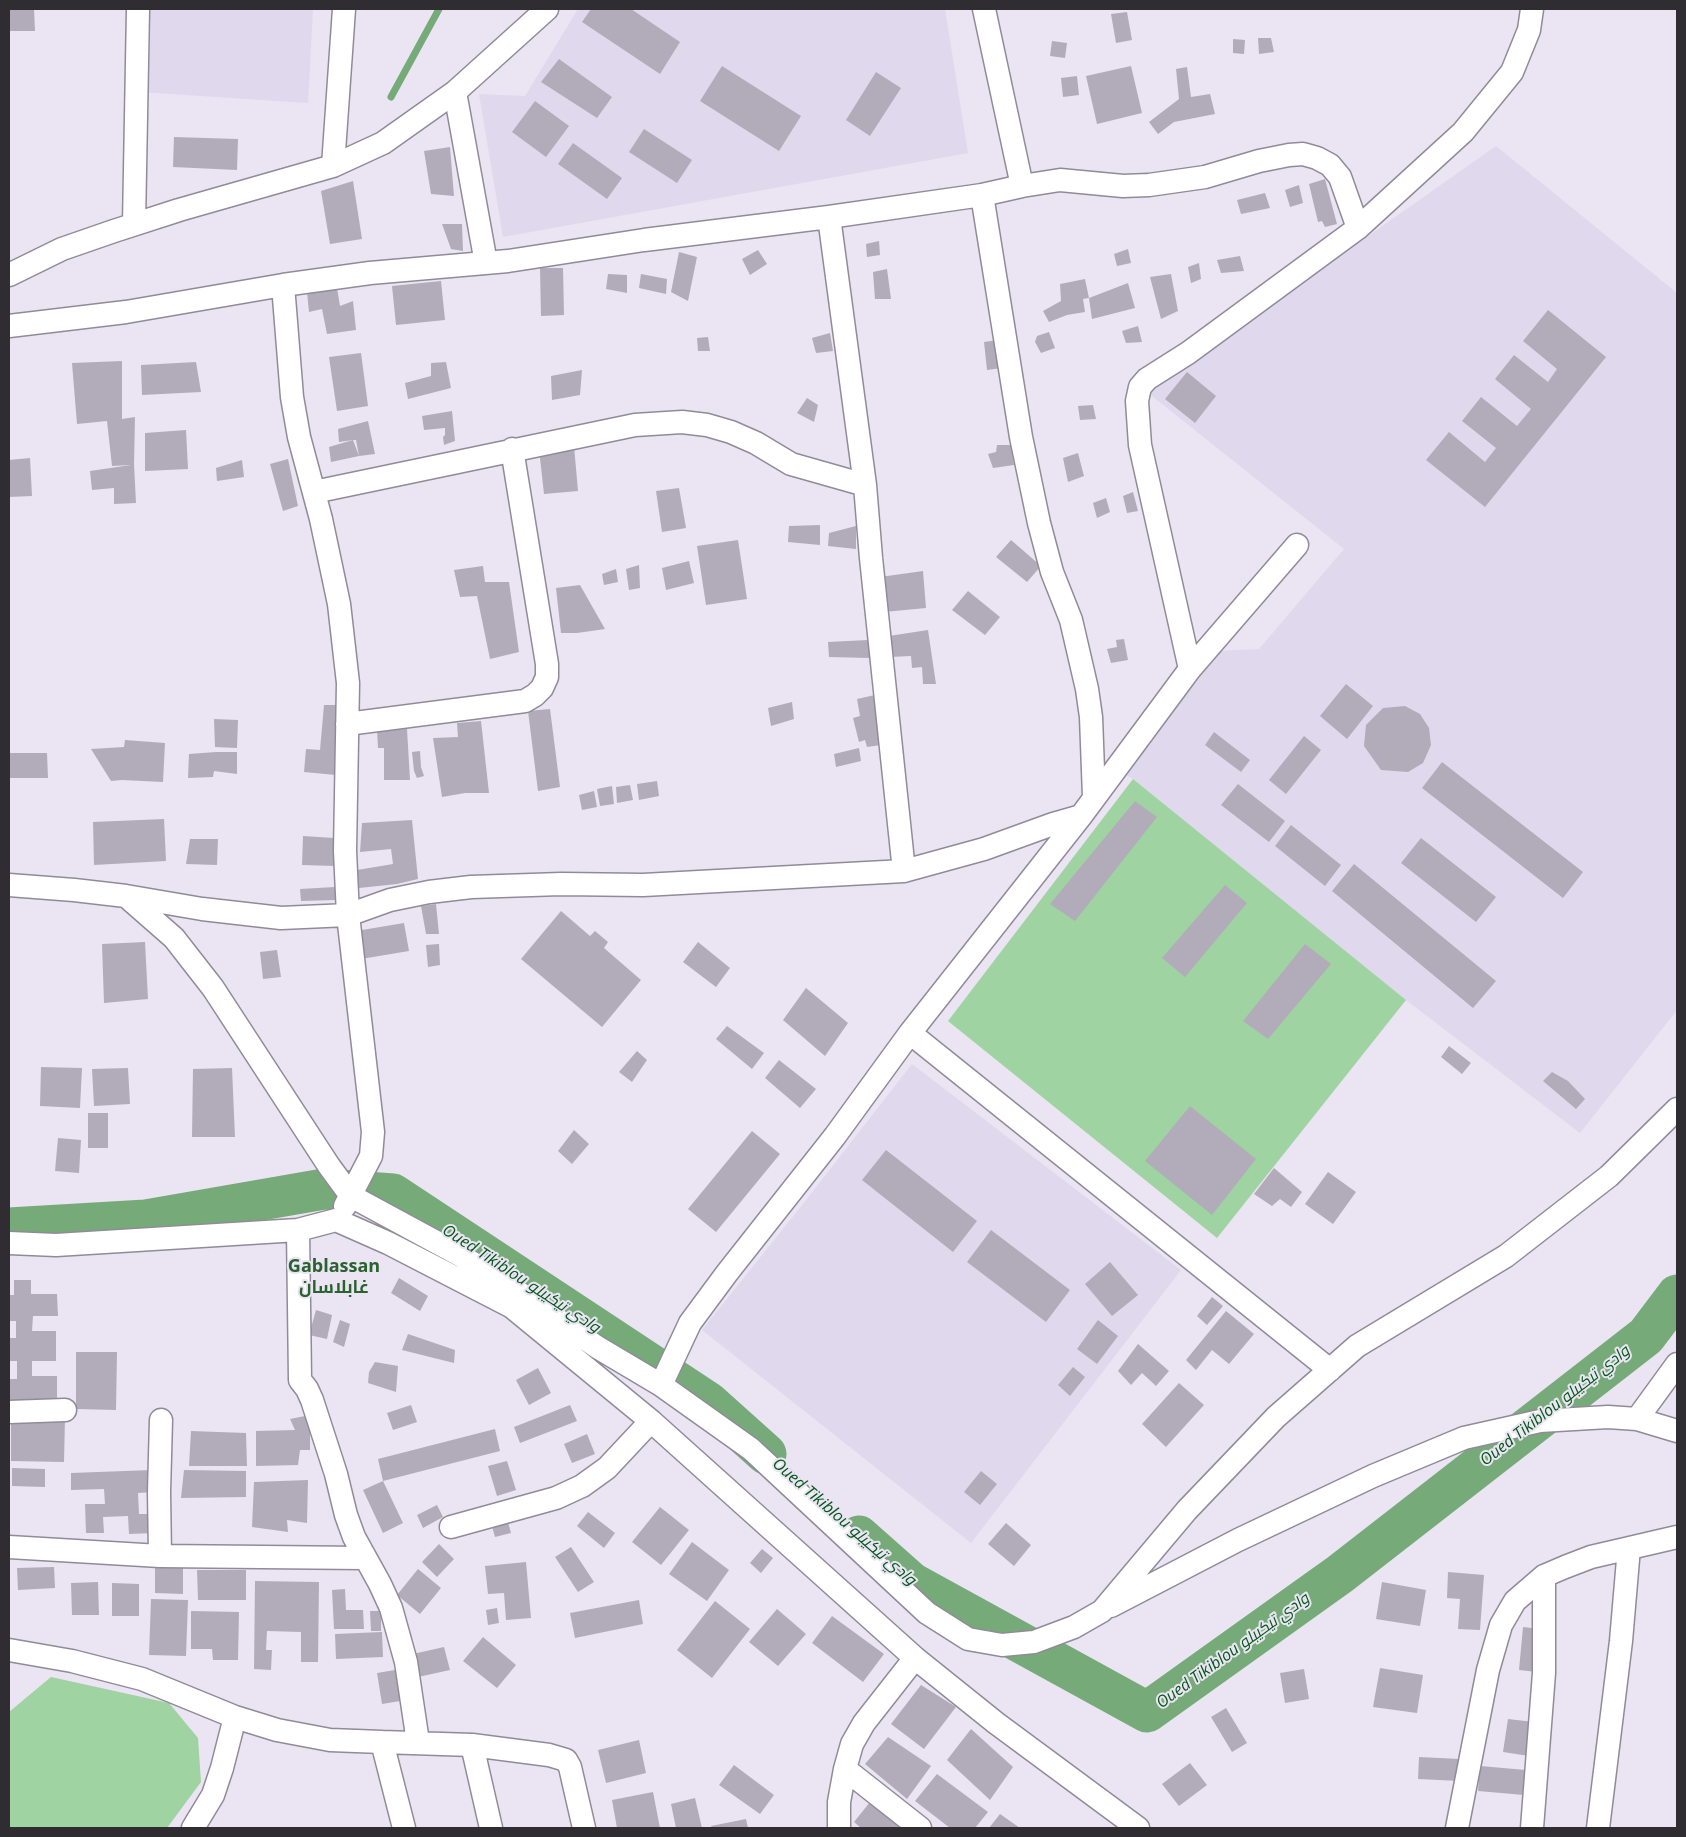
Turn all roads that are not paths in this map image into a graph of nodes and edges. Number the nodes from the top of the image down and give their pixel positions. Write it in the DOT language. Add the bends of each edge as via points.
graph roads {
  1 [pos="138,9"];
  2 [pos="344,9"];
  3 [pos="546,9"];
  4 [pos="984,9"];
  5 [pos="1532,9"];
  6 [pos="455,92"];
  7 [pos="333,166"];
  8 [pos="1022,186"];
  9 [pos="982,195"];
  10 [pos="829,217"];
  11 [pos="134,224"];
  12 [pos="1358,228"];
  13 [pos="486,263"];
  14 [pos="9,275"];
  15 [pos="283,285"];
  16 [pos="9,326"];
  17 [pos="512,449"];
  18 [pos="865,485"];
  19 [pos="314,492"];
  20 [pos="1297,545"];
  21 [pos="1190,670"];
  22 [pos="347,724"];
  23 [pos="1094,797"];
  24 [pos="1081,816"];
  25 [pos="904,871"];
  26 [pos="9,885"];
  27 [pos="126,896"];
  28 [pos="348,915"];
  29 [pos="910,1033"];
  30 [pos="1677,1109"];
  31 [pos="351,1196"];
  32 [pos="336,1220"];
  33 [pos="298,1230"];
  34 [pos="9,1243"];
  35 [pos="1677,1364"];
  36 [pos="1330,1370"];
  37 [pos="661,1385"];
  38 [pos="65,1410"];
  39 [pos="9,1412"];
  40 [pos="1637,1419"];
  41 [pos="161,1420"];
  42 [pos="652,1420"];
  43 [pos="1677,1431"];
  44 [pos="452,1527"];
  45 [pos="1677,1537"];
  46 [pos="9,1547"];
  47 [pos="1629,1548"];
  48 [pos="160,1556"];
  49 [pos="364,1558"];
  50 [pos="1544,1576"];
  51 [pos="1102,1611"];
  52 [pos="9,1650"];
  53 [pos="915,1658"];
  54 [pos="235,1717"];
  55 [pos="382,1742"];
  56 [pos="418,1742"];
  57 [pos="472,1745"];
  58 [pos="845,1769"];
  59 [pos="193,1828"];
  60 [pos="404,1828"];
  61 [pos="491,1828"];
  62 [pos="584,1828"];
  63 [pos="839,1828"];
  64 [pos="920,1828"];
  65 [pos="1138,1828"];
  66 [pos="1457,1828"];
  67 [pos="1532,1828"];
  68 [pos="1598,1828"];
  1 -- 11 [label="street"];
  2 -- 7 [label="street"];
  3 -- 6 [label="street"];
  4 -- 8 [label="street"];
  5 -- 12 [label="street" via="1529,30 1512,72 1463,132"];
  6 -- 7 [label="street" via="383,143"];
  6 -- 13 [label="street"];
  7 -- 11 [label="street"];
  8 -- 9 [label="street"];
  8 -- 12 [label="street" via="1060,180 1149,185 1205,177 1259,161 1303,154 1330,165 1340,177"];
  9 -- 10 [label="street"];
  9 -- 23 [label="street" via="1039,523 1052,572 1071,620 1088,689"];
  10 -- 13 [label="street"];
  10 -- 18 [label="street"];
  11 -- 14 [label="street" via="62,249"];
  12 -- 21 [label="street" via="1188,354 1147,378 1140,387 1137,401 1140,445"];
  13 -- 15 [label="street" via="370,273"];
  15 -- 16 [label="street" via="126,312"];
  15 -- 19 [label="street" via="292,397"];
  17 -- 18 [label="street" via="635,425 682,422 731,432 791,464"];
  17 -- 19 [label="street"];
  17 -- 22 [label="street" via="547,664 547,677 542,688 525,700"];
  18 -- 25 [label="street"];
  19 -- 22 [label="street" via="339,604 348,683"];
  20 -- 21 [label="street"];
  21 -- 23 [label="street"];
  22 -- 28 [label="street" via="345,851"];
  23 -- 24 [label="street"];
  24 -- 25 [label="street" via="984,849"];
  24 -- 29 [label="street"];
  25 -- 28 [label="street" via="643,885 470,887 390,900"];
  26 -- 27 [label="street"];
  27 -- 28 [label="street" via="281,918"];
  27 -- 31 [label="street" via="174,938 213,988"];
  28 -- 31 [label="street" via="373,1132 371,1156"];
  29 -- 36 [label="street"];
  29 -- 37 [label="street" via="690,1323"];
  30 -- 36 [label="street" via="1609,1176 1506,1256 1357,1346"];
  31 -- 32 [label="street"];
  31 -- 37 [label="street" via="460,1255 597,1347"];
  32 -- 33 [label="street"];
  32 -- 42 [label="street" via="512,1307"];
  33 -- 34 [label="street" via="56,1245"];
  33 -- 49 [label="street" via="300,1380 312,1400 346,1515"];
  35 -- 40 [label="street"];
  36 -- 51 [label="street" via="1276,1417 1186,1510"];
  37 -- 51 [label="street" via="751,1449 927,1613 968,1639 1002,1645 1034,1642 1074,1627"];
  38 -- 39 [label="street"];
  40 -- 43 [label="street"];
  40 -- 51 [label="street" via="1608,1417 1540,1421 1464,1438 1373,1476 1247,1536"];
  41 -- 48 [label="street"];
  42 -- 44 [label="street" via="607,1468 582,1486 556,1498"];
  42 -- 53 [label="street"];
  45 -- 47 [label="street"];
  46 -- 48 [label="street"];
  47 -- 50 [label="street"];
  47 -- 68 [label="street"];
  48 -- 49 [label="street"];
  49 -- 56 [label="street" via="384,1592 396,1626 406,1662"];
  50 -- 66 [label="street" via="1515,1601 1500,1625"];
  50 -- 67 [label="street" via="1544,1672"];
  52 -- 54 [label="street" via="72,1660 142,1678"];
  53 -- 58 [label="street" via="864,1724 852,1744"];
  53 -- 65 [label="street" via="996,1723"];
  54 -- 55 [label="street" via="277,1730 330,1740"];
  54 -- 59 [label="street" via="213,1795"];
  55 -- 56 [label="street"];
  55 -- 60 [label="street"];
  56 -- 57 [label="street"];
  57 -- 61 [label="street"];
  57 -- 62 [label="street" via="566,1760"];
  58 -- 63 [label="street" via="839,1802"];
  58 -- 64 [label="street"];
}
